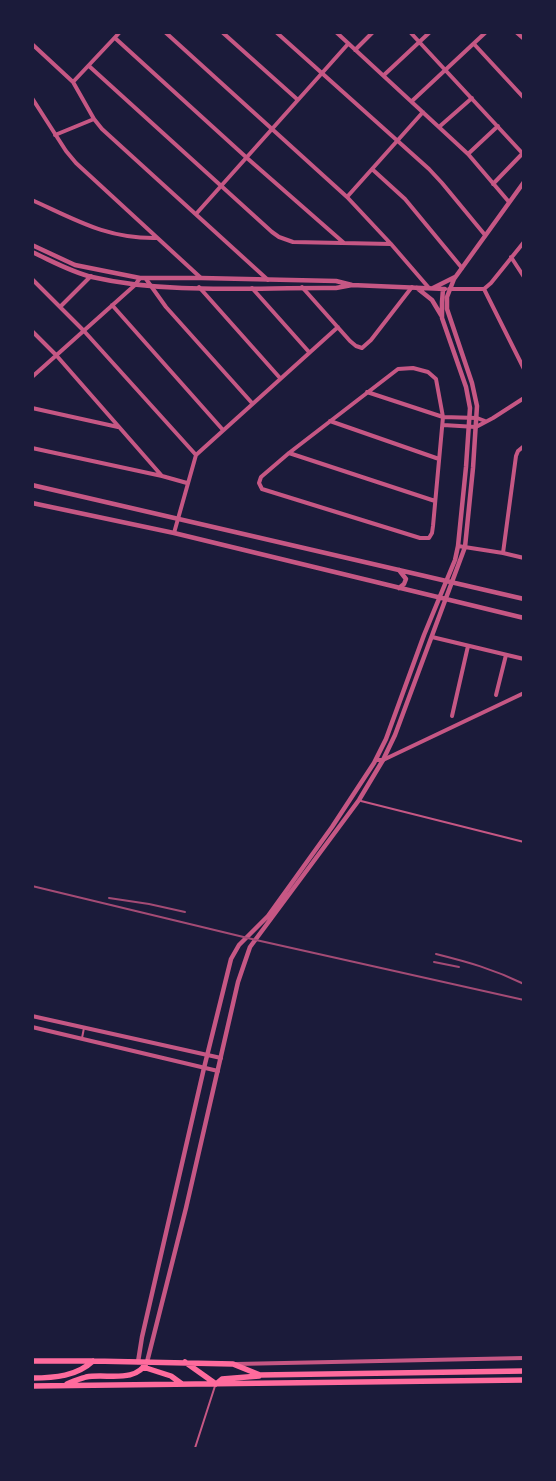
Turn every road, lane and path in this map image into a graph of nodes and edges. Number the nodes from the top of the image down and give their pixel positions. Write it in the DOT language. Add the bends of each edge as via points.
graph roads {
  1 [pos="120,32"];
  2 [pos="165,32"];
  3 [pos="222,32"];
  4 [pos="276,32"];
  5 [pos="336,32"];
  6 [pos="373,32"];
  7 [pos="410,32"];
  8 [pos="430,32"];
  9 [pos="486,32"];
  10 [pos="516,32"];
  11 [pos="115,38"];
  12 [pos="524,39"];
  13 [pos="419,42"];
  14 [pos="32,44"];
  15 [pos="348,44"];
  16 [pos="474,44"];
  17 [pos="355,50"];
  18 [pos="89,66"];
  19 [pos="446,70"];
  20 [pos="322,72"];
  21 [pos="384,75"];
  22 [pos="73,82"];
  23 [pos="32,98"];
  24 [pos="472,98"];
  25 [pos="524,98"];
  26 [pos="298,100"];
  27 [pos="412,101"];
  28 [pos="423,112"];
  29 [pos="94,118"];
  30 [pos="498,126"];
  31 [pos="439,127"];
  32 [pos="272,130"];
  33 [pos="55,135"];
  34 [pos="397,141"];
  35 [pos="468,154"];
  36 [pos="523,154"];
  37 [pos="247,158"];
  38 [pos="372,169"];
  39 [pos="524,182"];
  40 [pos="493,184"];
  41 [pos="221,187"];
  42 [pos="347,197"];
  43 [pos="32,200"];
  44 [pos="508,202"];
  45 [pos="196,214"];
  46 [pos="485,235"];
  47 [pos="157,238"];
  48 [pos="524,242"];
  49 [pos="344,243"];
  50 [pos="391,244"];
  51 [pos="32,245"];
  52 [pos="32,252"];
  53 [pos="511,257"];
  54 [pos="462,268"];
  55 [pos="91,276"];
  56 [pos="524,277"];
  57 [pos="140,278"];
  58 [pos="202,278"];
  59 [pos="455,278"];
  60 [pos="32,279"];
  61 [pos="146,279"];
  62 [pos="268,280"];
  63 [pos="136,285"];
  64 [pos="352,285"];
  65 [pos="151,286"];
  66 [pos="199,287"];
  67 [pos="302,287"];
  68 [pos="414,287"];
  69 [pos="252,288"];
  70 [pos="430,288"];
  71 [pos="446,289"];
  72 [pos="484,289"];
  73 [pos="442,296"];
  74 [pos="112,305"];
  75 [pos="60,307"];
  76 [pos="447,309"];
  77 [pos="442,318"];
  78 [pos="338,327"];
  79 [pos="32,331"];
  80 [pos="84,331"];
  81 [pos="309,352"];
  82 [pos="56,355"];
  83 [pos="524,369"];
  84 [pos="32,377"];
  85 [pos="280,378"];
  86 [pos="368,392"];
  87 [pos="524,398"];
  88 [pos="252,403"];
  89 [pos="32,408"];
  90 [pos="443,417"];
  91 [pos="470,417"];
  92 [pos="477,418"];
  93 [pos="330,421"];
  94 [pos="485,422"];
  95 [pos="443,425"];
  96 [pos="118,427"];
  97 [pos="470,427"];
  98 [pos="476,427"];
  99 [pos="223,430"];
  100 [pos="524,446"];
  101 [pos="32,448"];
  102 [pos="288,453"];
  103 [pos="196,455"];
  104 [pos="439,458"];
  105 [pos="162,476"];
  106 [pos="187,483"];
  107 [pos="32,484"];
  108 [pos="435,501"];
  109 [pos="32,503"];
  110 [pos="178,517"];
  111 [pos="174,534"];
  112 [pos="458,546"];
  113 [pos="465,547"];
  114 [pos="503,553"];
  115 [pos="524,558"];
  116 [pos="398,570"];
  117 [pos="446,580"];
  118 [pos="453,582"];
  119 [pos="399,588"];
  120 [pos="439,597"];
  121 [pos="524,599"];
  122 [pos="446,600"];
  123 [pos="524,618"];
  124 [pos="432,637"];
  125 [pos="468,646"];
  126 [pos="506,655"];
  127 [pos="524,659"];
  128 [pos="524,693"];
  129 [pos="496,695"];
  130 [pos="452,716"];
  131 [pos="376,760"];
  132 [pos="383,760"];
  133 [pos="358,800"];
  134 [pos="524,842"];
  135 [pos="226,979"];
  136 [pos="238,982"];
  137 [pos="32,1016"];
  138 [pos="39,1017"];
  139 [pos="34,1028"];
  140 [pos="84,1028"];
  141 [pos="82,1039"];
  142 [pos="207,1055"];
  143 [pos="221,1058"];
  144 [pos="204,1068"];
  145 [pos="218,1071"];
  146 [pos="524,1358"];
  147 [pos="32,1361"];
  148 [pos="94,1361"];
  149 [pos="138,1362"];
  150 [pos="185,1362"];
  151 [pos="233,1364"];
  152 [pos="146,1365"];
  153 [pos="524,1371"];
  154 [pos="260,1376"];
  155 [pos="32,1378"];
  156 [pos="524,1380"];
  157 [pos="183,1384"];
  158 [pos="216,1384"];
  159 [pos="32,1386"];
  160 [pos="63,1386"];
  161 [pos="195,1448"];
  1 -- 11 [label="street"];
  2 -- 32 [label="street"];
  3 -- 26 [label="street"];
  4 -- 20 [label="street"];
  5 -- 15 [label="street"];
  6 -- 17 [label="street"];
  7 -- 13 [label="street"];
  8 -- 13 [label="street"];
  9 -- 16 [label="street"];
  10 -- 12 [label="street"];
  11 -- 18 [label="street"];
  11 -- 37 [label="street"];
  13 -- 19 [label="street"];
  13 -- 21 [label="street"];
  14 -- 22 [label="street"];
  15 -- 17 [label="street"];
  15 -- 20 [label="street"];
  16 -- 19 [label="street"];
  16 -- 25 [label="street"];
  17 -- 21 [label="street"];
  18 -- 22 [label="street"];
  18 -- 41 [label="street"];
  19 -- 24 [label="street"];
  19 -- 27 [label="street"];
  20 -- 26 [label="street"];
  20 -- 34 [label="street"];
  21 -- 27 [label="street"];
  22 -- 29 [label="street"];
  23 -- 33 [label="street"];
  24 -- 30 [label="street"];
  24 -- 31 [label="street"];
  26 -- 32 [label="street"];
  27 -- 28 [label="street"];
  28 -- 31 [label="street"];
  28 -- 34 [label="street"];
  29 -- 33 [label="street"];
  29 -- 45 [label="street" via="107,134"];
  30 -- 35 [label="street"];
  30 -- 36 [label="street"];
  31 -- 35 [label="street"];
  32 -- 37 [label="street"];
  32 -- 42 [label="street"];
  33 -- 47 [label="street" via="76,162"];
  34 -- 38 [label="street"];
  34 -- 46 [label="street" via="442,183"];
  35 -- 40 [label="street"];
  36 -- 40 [label="street"];
  37 -- 41 [label="street"];
  37 -- 49 [label="street"];
  38 -- 42 [label="street"];
  38 -- 54 [label="street" via="405,199"];
  39 -- 44 [label="street"];
  40 -- 44 [label="street"];
  41 -- 45 [label="street"];
  41 -- 49 [label="street" via="285,240"];
  42 -- 50 [label="street"];
  43 -- 47 [label="street" via="90,228"];
  44 -- 46 [label="street"];
  45 -- 62 [label="street"];
  46 -- 54 [label="street"];
  47 -- 58 [label="street"];
  48 -- 53 [label="street"];
  49 -- 50 [label="street"];
  50 -- 70 [label="street"];
  51 -- 57 [label="street" via="74,265"];
  52 -- 55 [label="street"];
  53 -- 56 [label="street"];
  53 -- 72 [label="street"];
  54 -- 59 [label="street"];
  55 -- 63 [label="street"];
  55 -- 75 [label="street"];
  57 -- 61 [label="street"];
  57 -- 63 [label="street"];
  58 -- 61 [label="street"];
  58 -- 62 [label="street"];
  59 -- 70 [label="street"];
  59 -- 71 [label="street"];
  60 -- 75 [label="street"];
  61 -- 65 [label="street"];
  62 -- 64 [label="street"];
  63 -- 65 [label="street"];
  63 -- 74 [label="street"];
  64 -- 67 [label="street"];
  64 -- 68 [label="street"];
  65 -- 66 [label="street"];
  65 -- 88 [label="street"];
  66 -- 69 [label="street"];
  66 -- 85 [label="street"];
  67 -- 69 [label="street"];
  67 -- 78 [label="street"];
  68 -- 70 [label="street"];
  68 -- 77 [label="street" via="432,300"];
  68 -- 78 [label="street" via="364,347 356,346"];
  69 -- 81 [label="street"];
  70 -- 71 [label="street"];
  70 -- 73 [label="street"];
  71 -- 72 [label="street"];
  71 -- 73 [label="street"];
  71 -- 76 [label="street"];
  72 -- 83 [label="street"];
  73 -- 76 [label="street"];
  73 -- 77 [label="street"];
  74 -- 80 [label="street"];
  74 -- 99 [label="street"];
  75 -- 80 [label="street"];
  76 -- 92 [label="street" via="472,383"];
  77 -- 91 [label="street" via="466,387"];
  78 -- 81 [label="street"];
  79 -- 82 [label="street"];
  80 -- 82 [label="street"];
  80 -- 103 [label="street"];
  81 -- 85 [label="street"];
  82 -- 84 [label="street"];
  82 -- 96 [label="street"];
  85 -- 88 [label="street"];
  86 -- 90 [label="street"];
  86 -- 90 [label="street" via="398,370 413,368 428,372 436,379"];
  86 -- 93 [label="street"];
  87 -- 94 [label="street"];
  88 -- 99 [label="street"];
  89 -- 96 [label="street"];
  90 -- 91 [label="street"];
  90 -- 95 [label="street"];
  91 -- 92 [label="street"];
  91 -- 97 [label="street"];
  92 -- 94 [label="street"];
  92 -- 98 [label="street"];
  93 -- 102 [label="street"];
  93 -- 104 [label="street"];
  94 -- 98 [label="street"];
  95 -- 97 [label="street"];
  95 -- 104 [label="street"];
  96 -- 105 [label="street"];
  97 -- 98 [label="street"];
  97 -- 112 [label="street"];
  98 -- 113 [label="street"];
  99 -- 103 [label="street"];
  100 -- 114 [label="street" via="516,456"];
  101 -- 105 [label="street"];
  102 -- 108 [label="street"];
  102 -- 108 [label="street" via="263,475 259,483 266,491 420,538 428,538 433,530"];
  103 -- 106 [label="street"];
  104 -- 108 [label="street"];
  105 -- 106 [label="street"];
  106 -- 110 [label="street"];
  107 -- 110 [label="street"];
  109 -- 111 [label="street"];
  110 -- 111 [label="street"];
  110 -- 116 [label="street"];
  111 -- 119 [label="street"];
  112 -- 113 [label="street"];
  112 -- 117 [label="street"];
  113 -- 114 [label="street"];
  113 -- 118 [label="street"];
  114 -- 115 [label="street"];
  116 -- 117 [label="street"];
  116 -- 119 [label="street" via="406,579"];
  117 -- 118 [label="street"];
  117 -- 120 [label="street"];
  118 -- 121 [label="street"];
  118 -- 122 [label="street"];
  119 -- 120 [label="street"];
  120 -- 122 [label="street"];
  120 -- 131 [label="street"];
  122 -- 123 [label="street"];
  122 -- 124 [label="street"];
  124 -- 125 [label="street"];
  124 -- 132 [label="street"];
  125 -- 126 [label="street"];
  125 -- 130 [label="street"];
  126 -- 127 [label="street"];
  126 -- 129 [label="street"];
  128 -- 132 [label="street"];
  131 -- 132 [label="street"];
  131 -- 135 [label="street" via="268,916 243,941 231,959"];
  132 -- 133 [label="street"];
  133 -- 134 [label="lane"];
  133 -- 136 [label="street" via="253,943"];
  135 -- 136 [label="street"];
  135 -- 142 [label="street"];
  136 -- 143 [label="street"];
  137 -- 138 [label="street"];
  138 -- 139 [label="street"];
  138 -- 140 [label="street"];
  139 -- 141 [label="street"];
  140 -- 141 [label="lane"];
  140 -- 142 [label="street"];
  141 -- 144 [label="street"];
  142 -- 143 [label="street"];
  142 -- 144 [label="street"];
  143 -- 145 [label="street"];
  144 -- 145 [label="street"];
  144 -- 149 [label="street"];
  145 -- 152 [label="street"];
  146 -- 151 [label="street"];
  147 -- 148 [label="main road"];
  148 -- 149 [label="main road"];
  148 -- 155 [label="main road" via="77,1372"];
  149 -- 152 [label="main road"];
  150 -- 151 [label="main road"];
  150 -- 152 [label="main road"];
  150 -- 158 [label="main road"];
  151 -- 154 [label="main road"];
  152 -- 157 [label="main road"];
  152 -- 160 [label="main road" via="132,1375 86,1378"];
  153 -- 154 [label="main road"];
  154 -- 158 [label="main road" via="222,1379"];
  156 -- 158 [label="main road"];
  157 -- 158 [label="main road"];
  157 -- 160 [label="main road"];
  158 -- 161 [label="lane"];
  159 -- 160 [label="main road"];
}
